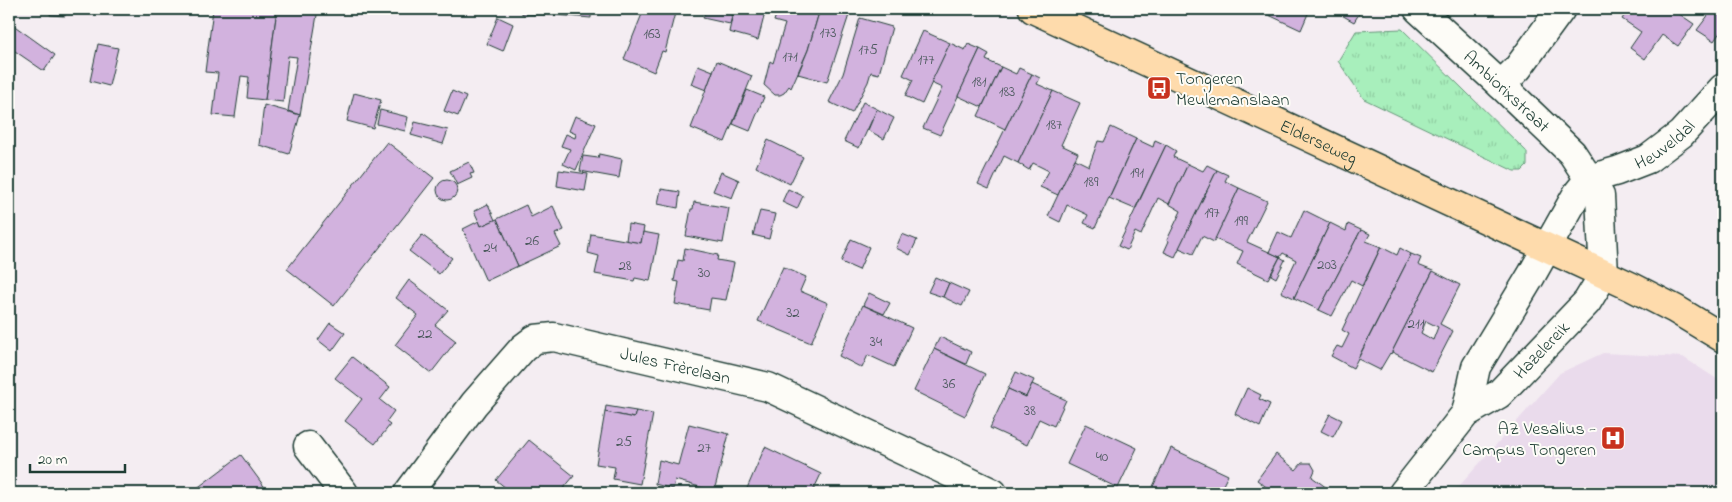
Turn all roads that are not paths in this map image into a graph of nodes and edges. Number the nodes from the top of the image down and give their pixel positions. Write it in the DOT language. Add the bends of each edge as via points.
graph roads {
  1 [pos="1033,9"];
  2 [pos="1418,9"];
  3 [pos="1560,9"];
  4 [pos="1502,85"];
  5 [pos="1723,88"];
  6 [pos="1589,179"];
  7 [pos="1547,246"];
  8 [pos="1604,274"];
  9 [pos="1723,338"];
  10 [pos="1466,413"];
  11 [pos="308,446"];
  12 [pos="344,493"];
  13 [pos="408,493"];
  14 [pos="992,493"];
  15 [pos="1403,493"];
  1 -- 7 [label="main road, Elderseweg"];
  2 -- 4 [label="street, Ambiorixstraat"];
  3 -- 4 [label="street"];
  4 -- 6 [label="street, Ambiorixstraat" via="1572,153"];
  5 -- 6 [label="street, Heuveldal" via="1681,134 1648,159"];
  6 -- 7 [label="street"];
  6 -- 8 [label="street, Ambiorixstraat" via="1600,196"];
  7 -- 8 [label="main road, Elderseweg"];
  7 -- 10 [label="street, Hazelereik" via="1476,367"];
  8 -- 9 [label="main road, Elderseweg" via="1675,308"];
  8 -- 10 [label="street, Hazelereik" via="1587,302 1499,394"];
  10 -- 15 [label="street, Hazelereik"];
  11 -- 12 [label="street"];
  13 -- 14 [label="street, Jules Frèrelaan" via="474,404 523,348 535,339 554,337 768,387"];
}
